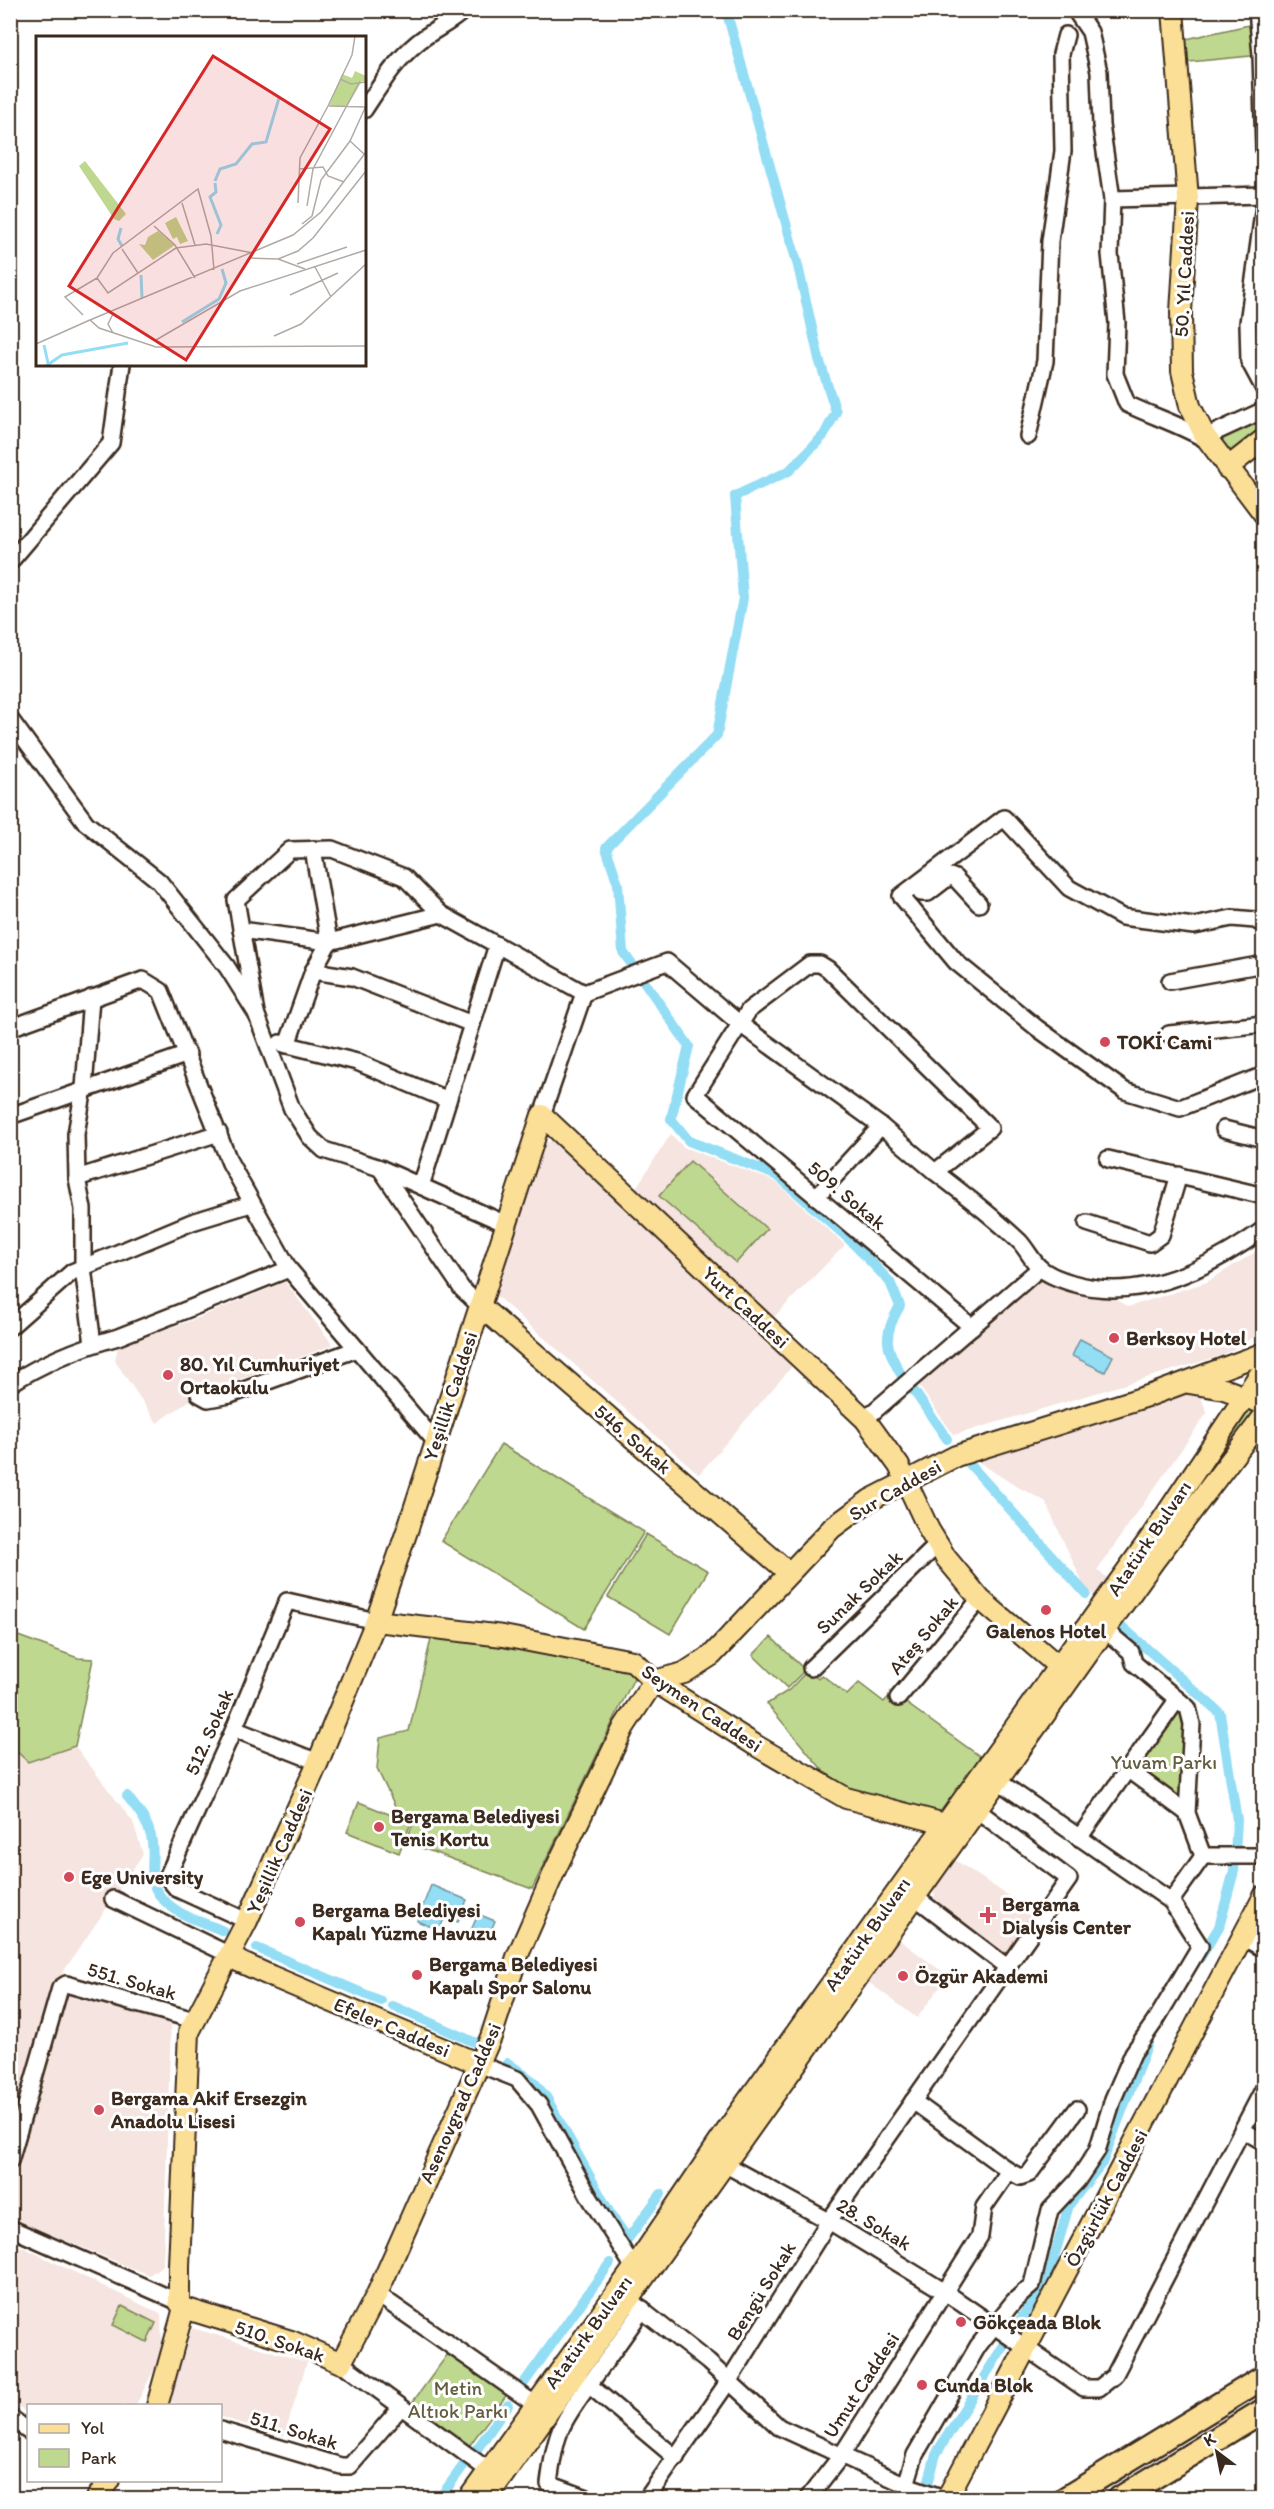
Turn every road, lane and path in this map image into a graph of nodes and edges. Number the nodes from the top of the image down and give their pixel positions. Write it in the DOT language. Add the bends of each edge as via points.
graph roads {
  1 [pos="464,10"];
  2 [pos="1071,10"];
  3 [pos="1075,10"];
  4 [pos="1173,10"];
  5 [pos="1257,10"];
  6 [pos="1090,32"];
  7 [pos="1066,35"];
  8 [pos="366,107"];
  9 [pos="1263,150"];
  10 [pos="1263,195"];
  11 [pos="1112,199"];
  12 [pos="1188,199"];
  13 [pos="1263,205"];
  14 [pos="122,366"];
  15 [pos="1263,389"];
  16 [pos="1263,410"];
  17 [pos="1028,436"];
  18 [pos="1211,437"];
  19 [pos="1263,439"];
  20 [pos="1227,468"];
  21 [pos="1263,514"];
  22 [pos="10,562"];
  23 [pos="10,719"];
  24 [pos="313,849"];
  25 [pos="916,885"];
  26 [pos="979,904"];
  27 [pos="441,914"];
  28 [pos="1263,925"];
  29 [pos="241,930"];
  30 [pos="329,942"];
  31 [pos="497,945"];
  32 [pos="1263,964"];
  33 [pos="313,971"];
  34 [pos="1170,981"];
  35 [pos="584,993"];
  36 [pos="91,998"];
  37 [pos="256,1013"];
  38 [pos="472,1024"];
  39 [pos="740,1024"];
  40 [pos="1263,1024"];
  41 [pos="10,1028"];
  42 [pos="1169,1034"];
  43 [pos="265,1039"];
  44 [pos="287,1045"];
  45 [pos="188,1054"];
  46 [pos="1263,1075"];
  47 [pos="84,1088"];
  48 [pos="448,1100"];
  49 [pos="542,1115"];
  50 [pos="10,1116"];
  51 [pos="881,1126"];
  52 [pos="1224,1129"];
  53 [pos="219,1133"];
  54 [pos="1263,1139"];
  55 [pos="1108,1159"];
  56 [pos="380,1168"];
  57 [pos="935,1172"];
  58 [pos="1179,1175"];
  59 [pos="77,1178"];
  60 [pos="421,1186"];
  61 [pos="1263,1196"];
  62 [pos="816,1197"];
  63 [pos="251,1203"];
  64 [pos="1087,1223"];
  65 [pos="506,1224"];
  66 [pos="1263,1229"];
  67 [pos="83,1268"];
  68 [pos="1040,1268"];
  69 [pos="289,1269"];
  70 [pos="480,1306"];
  71 [pos="10,1326"];
  72 [pos="972,1327"];
  73 [pos="93,1344"];
  74 [pos="357,1349"];
  75 [pos="1263,1353"];
  76 [pos="1263,1368"];
  77 [pos="1187,1383"];
  78 [pos="10,1384"];
  79 [pos="200,1394"];
  80 [pos="1245,1395"];
  81 [pos="1263,1404"];
  82 [pos="1263,1416"];
  83 [pos="865,1419"];
  84 [pos="435,1441"];
  85 [pos="906,1482"];
  86 [pos="937,1545"];
  87 [pos="788,1572"];
  88 [pos="980,1599"];
  89 [pos="376,1621"];
  90 [pos="1105,1630"];
  91 [pos="1058,1666"];
  92 [pos="811,1668"];
  93 [pos="654,1681"];
  94 [pos="898,1698"];
  95 [pos="1177,1700"];
  96 [pos="234,1729"];
  97 [pos="318,1762"];
  98 [pos="1127,1768"];
  99 [pos="998,1781"];
  100 [pos="977,1810"];
  101 [pos="1187,1813"];
  102 [pos="945,1824"];
  103 [pos="1079,1838"];
  104 [pos="1203,1856"];
  105 [pos="1263,1856"];
  106 [pos="1263,1896"];
  107 [pos="915,1897"];
  108 [pos="113,1899"];
  109 [pos="1171,1901"];
  110 [pos="248,1921"];
  111 [pos="1242,1937"];
  112 [pos="1263,1949"];
  113 [pos="230,1955"];
  114 [pos="1007,1966"];
  115 [pos="194,2020"];
  116 [pos="479,2064"];
  117 [pos="1263,2088"];
  118 [pos="913,2101"];
  119 [pos="1077,2109"];
  120 [pos="1242,2130"];
  121 [pos="1263,2142"];
  122 [pos="10,2161"];
  123 [pos="726,2165"];
  124 [pos="1009,2171"];
  125 [pos="829,2221"];
  126 [pos="10,2228"];
  127 [pos="634,2268"];
  128 [pos="945,2292"];
  129 [pos="377,2294"];
  130 [pos="636,2304"];
  131 [pos="182,2305"];
  132 [pos="996,2325"];
  133 [pos="1028,2348"];
  134 [pos="341,2363"];
  135 [pos="1263,2377"];
  136 [pos="582,2381"];
  137 [pos="728,2382"];
  138 [pos="157,2404"];
  139 [pos="536,2405"];
  140 [pos="401,2407"];
  141 [pos="1263,2410"];
  142 [pos="10,2417"];
  143 [pos="27,2430"];
  144 [pos="222,2431"];
  145 [pos="841,2456"];
  146 [pos="676,2458"];
  147 [pos="488,2470"];
  148 [pos="906,2485"];
  149 [pos="469,2499"];
  150 [pos="487,2499"];
  151 [pos="587,2499"];
  152 [pos="647,2499"];
  153 [pos="808,2499"];
  154 [pos="945,2499"];
  155 [pos="1066,2499"];
  156 [pos="1120,2499"];
  1 -- 8 [label="street" via="451,23 418,42 387,75"];
  2 -- 7 [label="street"];
  3 -- 6 [label="street"];
  4 -- 12 [label="main road, 50. Yıl Caddesi"];
  5 -- 9 [label="street"];
  6 -- 7 [label="street" via="1078,30"];
  6 -- 11 [label="street" via="1099,72 1101,125"];
  7 -- 17 [label="street" via="1061,54 1063,151 1050,242 1045,361"];
  10 -- 12 [label="street"];
  11 -- 12 [label="street"];
  11 -- 18 [label="street" via="1115,374 1127,404"];
  12 -- 18 [label="main road, 50. Yıl Caddesi" via="1181,312 1182,371 1190,406"];
  13 -- 15 [label="street" via="1248,323 1249,361"];
  14 -- 22 [label="street" via="111,443"];
  16 -- 18 [label="street"];
  18 -- 20 [label="main road, 50. Yıl Caddesi"];
  19 -- 20 [label="main road"];
  20 -- 21 [label="main road, 50. Yıl Caddesi"];
  23 -- 37 [label="street" via="86,824 159,881 227,967"];
  24 -- 27 [label="street" via="332,849 404,878"];
  24 -- 29 [label="street" via="290,850 236,900"];
  24 -- 30 [label="street"];
  25 -- 26 [label="street" via="921,893 927,892 950,876"];
  25 -- 28 [label="street" via="1005,818 1069,888 1122,917 1194,926 1232,918 1255,920"];
  25 -- 46 [label="street" via="901,897 957,963 1036,1028 1125,1091 1180,1108"];
  27 -- 30 [label="street"];
  27 -- 31 [label="street"];
  29 -- 30 [label="street"];
  29 -- 37 [label="street"];
  30 -- 33 [label="street"];
  31 -- 35 [label="street"];
  31 -- 38 [label="street"];
  32 -- 34 [label="street"];
  33 -- 38 [label="street" via="352,977"];
  33 -- 44 [label="street"];
  35 -- 39 [label="street" via="667,962"];
  35 -- 49 [label="street"];
  36 -- 41 [label="street"];
  36 -- 45 [label="street" via="143,980 161,991"];
  36 -- 47 [label="street"];
  37 -- 43 [label="street"];
  38 -- 48 [label="street"];
  39 -- 51 [label="street"];
  39 -- 57 [label="street" via="762,999 810,964 828,969 990,1128"];
  39 -- 62 [label="street, 509. Sokak" via="695,1095"];
  40 -- 42 [label="street"];
  43 -- 44 [label="street"];
  43 -- 56 [label="street" via="292,1109 310,1137 324,1150"];
  44 -- 48 [label="street" via="357,1062"];
  45 -- 47 [label="street"];
  45 -- 53 [label="street"];
  47 -- 50 [label="street"];
  47 -- 59 [label="street" via="76,1134"];
  48 -- 60 [label="street"];
  49 -- 65 [label="main road"];
  49 -- 83 [label="main road, Yurt Caddesi"];
  51 -- 57 [label="street"];
  51 -- 62 [label="street"];
  52 -- 54 [label="street"];
  53 -- 59 [label="street"];
  53 -- 63 [label="street"];
  55 -- 58 [label="street"];
  56 -- 60 [label="street"];
  56 -- 70 [label="street" via="462,1289"];
  57 -- 68 [label="street" via="1019,1242"];
  58 -- 61 [label="street"];
  58 -- 64 [label="street" via="1161,1235 1150,1243"];
  59 -- 67 [label="street" via="83,1209"];
  60 -- 65 [label="street"];
  62 -- 72 [label="street, 509. Sokak"];
  63 -- 67 [label="street" via="192,1222"];
  63 -- 69 [label="street"];
  65 -- 70 [label="main road"];
  66 -- 68 [label="street" via="1190,1272 1136,1288 1093,1289"];
  67 -- 71 [label="street" via="72,1272"];
  67 -- 73 [label="street"];
  68 -- 72 [label="street"];
  69 -- 73 [label="street"];
  69 -- 74 [label="street"];
  70 -- 84 [label="main road, Yeşillik Caddesi"];
  70 -- 87 [label="main road, 546. Sokak"];
  72 -- 83 [label="street"];
  73 -- 78 [label="street" via="39,1366"];
  74 -- 79 [label="street" via="230,1395 208,1399"];
  74 -- 84 [label="street"];
  75 -- 77 [label="main road, Sur Caddesi"];
  76 -- 80 [label="main road, Atatürk Bulvarı"];
  77 -- 80 [label="main road, Sur Caddesi"];
  77 -- 85 [label="main road, Sur Caddesi" via="956,1456"];
  80 -- 81 [label="main road"];
  80 -- 91 [label="main road, Atatürk Bulvarı" via="1151,1537"];
  82 -- 90 [label="main road, Atatürk Bulvarı"];
  83 -- 85 [label="main road, Yurt Caddesi"];
  84 -- 89 [label="main road, Yeşillik Caddesi"];
  85 -- 86 [label="main road, Yurt Caddesi"];
  85 -- 87 [label="main road, Sur Caddesi" via="870,1500 832,1528"];
  86 -- 88 [label="main road, Yurt Caddesi"];
  86 -- 92 [label="street, Sunak Sokak"];
  87 -- 93 [label="main road, Sur Caddesi" via="712,1655 684,1673"];
  88 -- 91 [label="main road, Yurt Caddesi"];
  88 -- 94 [label="street, Ateş Sokak"];
  89 -- 93 [label="main road, Seymen Caddesi" via="503,1636 633,1661"];
  89 -- 96 [label="street, 512. Sokak" via="287,1601"];
  89 -- 97 [label="main road, Yeşillik Caddesi"];
  90 -- 95 [label="street" via="1131,1652 1134,1663"];
  90 -- 99 [label="main road, Atatürk Bulvarı"];
  91 -- 102 [label="main road, Atatürk Bulvarı"];
  93 -- 102 [label="main road, Seymen Caddesi" via="846,1798"];
  93 -- 116 [label="main road, Asenovgrad Caddesi" via="624,1728 555,1868 517,1957"];
  95 -- 98 [label="street"];
  95 -- 101 [label="street" via="1188,1708 1192,1724"];
  96 -- 97 [label="street"];
  96 -- 110 [label="street, 512. Sokak" via="167,1877 177,1889"];
  97 -- 110 [label="main road, Yeşillik Caddesi"];
  98 -- 101 [label="street"];
  98 -- 103 [label="street"];
  99 -- 100 [label="main road, Atatürk Bulvarı"];
  99 -- 103 [label="street"];
  100 -- 107 [label="main road, Atatürk Bulvarı"];
  100 -- 114 [label="street, Bengü Sokak" via="1069,1879"];
  101 -- 104 [label="street"];
  102 -- 127 [label="main road, Atatürk Bulvarı" via="736,2117"];
  103 -- 109 [label="street"];
  104 -- 105 [label="street"];
  104 -- 109 [label="street"];
  106 -- 111 [label="main road, Özgürlük Caddesi"];
  107 -- 114 [label="street"];
  107 -- 123 [label="main road, Atatürk Bulvarı"];
  108 -- 113 [label="street"];
  109 -- 132 [label="street" via="1200,1946 1133,2053 1097,2151 1077,2181 1050,2210 1032,2285"];
  110 -- 113 [label="main road, Yeşillik Caddesi"];
  111 -- 112 [label="street"];
  111 -- 133 [label="main road, Özgürlük Caddesi"];
  113 -- 115 [label="main road, Yeşillik Caddesi"];
  113 -- 116 [label="main road, Efeler Caddesi"];
  114 -- 118 [label="street, Bengü Sokak"];
  115 -- 122 [label="street, 551. Sokak" via="66,1984 60,1988"];
  115 -- 131 [label="main road, Yeşillik Caddesi" via="189,2032 187,2065"];
  116 -- 127 [label="street, Efeler Caddesi" via="517,2079 538,2105"];
  116 -- 129 [label="main road, Asenovgrad Caddesi"];
  117 -- 120 [label="street, 28. Sokak"];
  118 -- 124 [label="street"];
  118 -- 125 [label="street, Bengü Sokak"];
  119 -- 124 [label="street" via="1029,2174 1020,2177"];
  120 -- 121 [label="street"];
  120 -- 133 [label="street, 28. Sokak" via="1114,2376 1099,2388 1084,2388"];
  123 -- 125 [label="street, 28. Sokak"];
  123 -- 130 [label="main road, Atatürk Bulvarı"];
  124 -- 128 [label="street, Umut Caddesi" via="984,2207 980,2236"];
  125 -- 128 [label="street, 28. Sokak"];
  125 -- 137 [label="street, Bengü Sokak"];
  126 -- 131 [label="street, 510. Sokak"];
  127 -- 139 [label="main road, Atatürk Bulvarı"];
  128 -- 132 [label="street, 28. Sokak"];
  128 -- 145 [label="street, Umut Caddesi"];
  129 -- 134 [label="main road, Asenovgrad Caddesi"];
  129 -- 139 [label="street"];
  130 -- 136 [label="main road, Atatürk Bulvarı"];
  130 -- 137 [label="street"];
  131 -- 134 [label="main road, 510. Sokak" via="291,2341"];
  131 -- 138 [label="main road, Yeşillik Caddesi"];
  132 -- 133 [label="street, 28. Sokak"];
  132 -- 148 [label="street" via="978,2346 915,2455"];
  133 -- 154 [label="main road, Özgürlük Caddesi"];
  134 -- 140 [label="street, 510. Sokak"];
  135 -- 155 [label="highway"];
  136 -- 146 [label="street"];
  136 -- 150 [label="main road, Atatürk Bulvarı"];
  136 -- 151 [label="street" via="555,2440 549,2484"];
  137 -- 145 [label="street" via="779,2427"];
  137 -- 146 [label="street, Bengü Sokak"];
  139 -- 147 [label="main road, Atatürk Bulvarı"];
  140 -- 144 [label="street, 511. Sokak" via="350,2466"];
  140 -- 147 [label="street, 510. Sokak"];
  141 -- 156 [label="highway"];
  142 -- 143 [label="street"];
  145 -- 148 [label="street"];
  145 -- 153 [label="street, Umut Caddesi"];
  146 -- 152 [label="street, Bengü Sokak"];
  147 -- 149 [label="main road, Atatürk Bulvarı"];
  148 -- 154 [label="street"];
}
